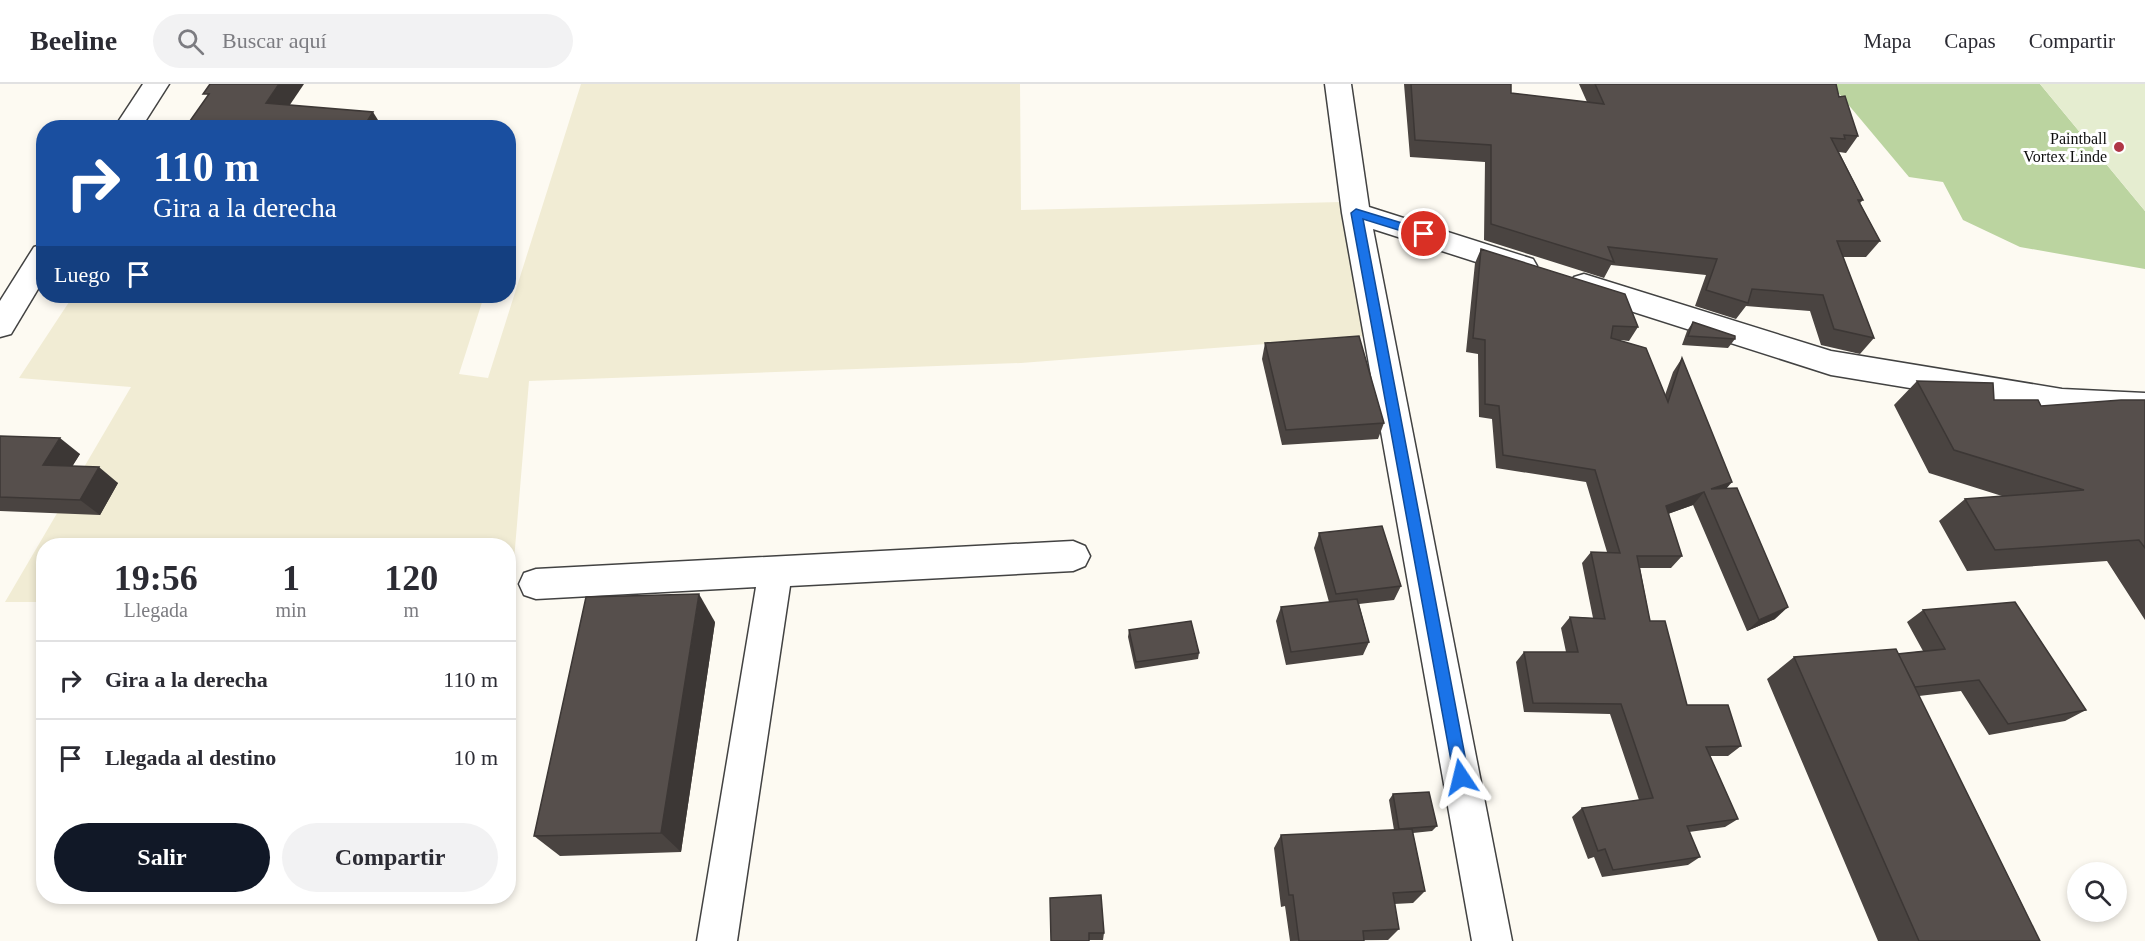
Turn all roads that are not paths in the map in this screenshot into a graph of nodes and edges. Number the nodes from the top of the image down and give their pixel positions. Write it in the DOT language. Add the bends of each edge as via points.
graph roads {
  1 [pos="156,84"];
  2 [pos="1338,84"];
  3 [pos="133,120"];
  4 [pos="1356,213"];
  5 [pos="36,267"];
  6 [pos="0,326"];
  7 [pos="2145,405"];
  8 [pos="1073,556"];
  9 [pos="775,573"];
  10 [pos="536,584"];
  11 [pos="717,941"];
  12 [pos="1492,941"];
  1 -- 3 [label="street"];
  2 -- 4 [label="street"];
  4 -- 7 [label="street" via="1831,363 2062,401"];
  4 -- 12 [label="street"];
  5 -- 6 [label="street"];
  8 -- 9 [label="street"];
  9 -- 10 [label="street"];
  9 -- 11 [label="street"];
}
